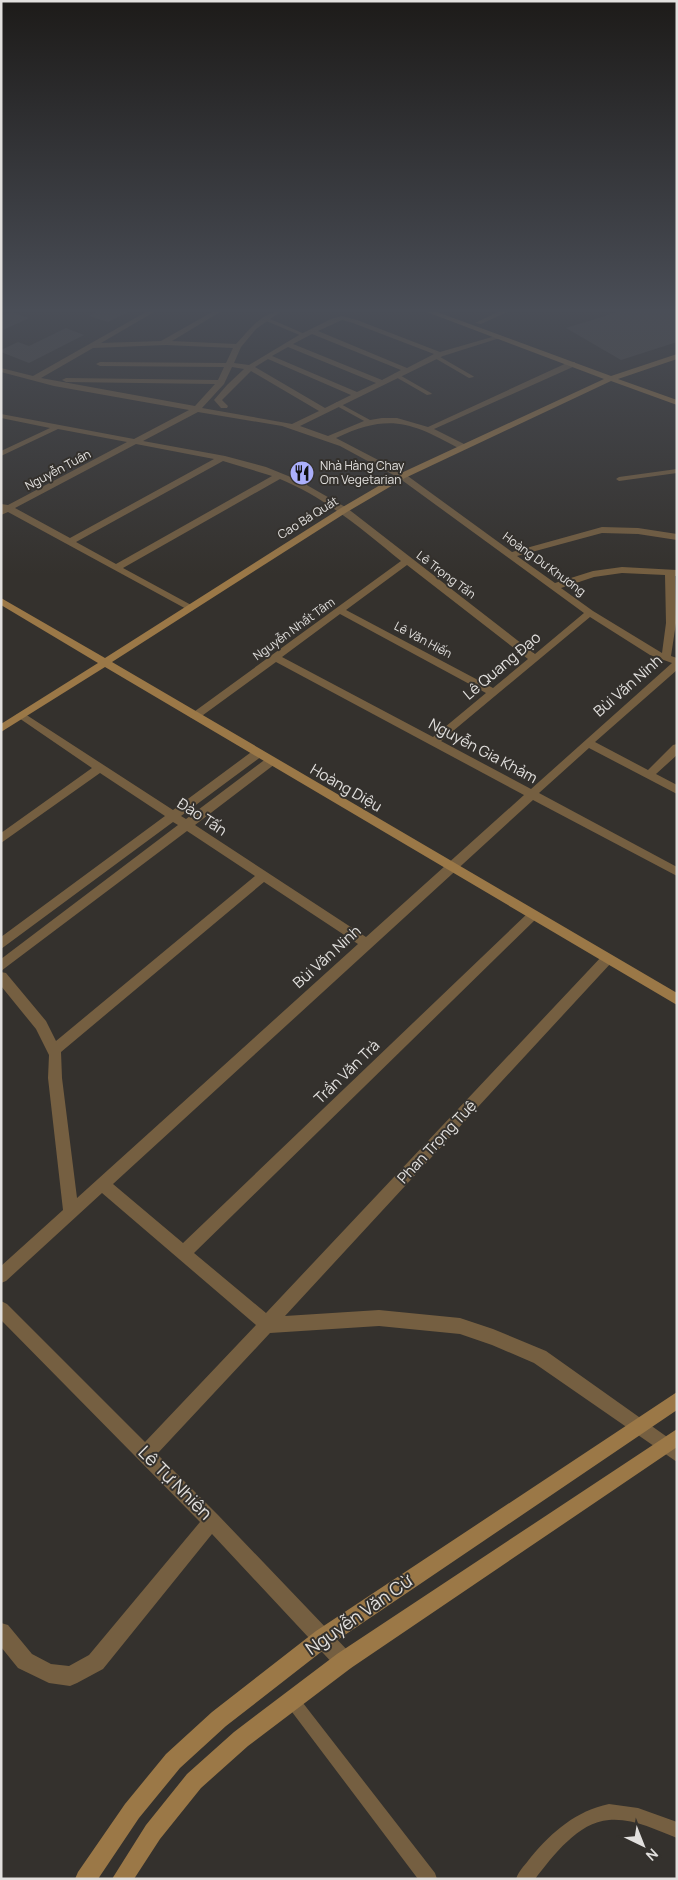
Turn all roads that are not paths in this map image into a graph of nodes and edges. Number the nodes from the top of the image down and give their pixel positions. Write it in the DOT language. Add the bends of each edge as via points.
graph roads {
  1 [pos="147,400"];
  2 [pos="205,400"];
  3 [pos="218,400"];
  4 [pos="306,400"];
  5 [pos="345,400"];
  6 [pos="493,400"];
  7 [pos="565,400"];
  8 [pos="337,404"];
  9 [pos="224,406"];
  10 [pos="197,409"];
  11 [pos="324,410"];
  12 [pos="1,416"];
  13 [pos="368,422"];
  14 [pos="292,427"];
  15 [pos="55,428"];
  16 [pos="429,429"];
  17 [pos="330,438"];
  18 [pos="134,443"];
  19 [pos="463,447"];
  20 [pos="1,454"];
  21 [pos="222,458"];
  22 [pos="677,471"];
  23 [pos="280,475"];
  24 [pos="402,476"];
  25 [pos="619,479"];
  26 [pos="4,508"];
  27 [pos="344,510"];
  28 [pos="677,537"];
  29 [pos="70,542"];
  30 [pos="510,554"];
  31 [pos="407,561"];
  32 [pos="116,568"];
  33 [pos="673,573"];
  34 [pos="554,587"];
  35 [pos="1,601"];
  36 [pos="190,608"];
  37 [pos="339,610"];
  38 [pos="590,614"];
  39 [pos="276,658"];
  40 [pos="535,659"];
  41 [pos="673,662"];
  42 [pos="104,663"];
  43 [pos="494,692"];
  44 [pos="21,716"];
  45 [pos="195,716"];
  46 [pos="1,729"];
  47 [pos="434,742"];
  48 [pos="588,742"];
  49 [pos="677,748"];
  50 [pos="258,753"];
  51 [pos="271,761"];
  52 [pos="100,768"];
  53 [pos="650,775"];
  54 [pos="677,790"];
  55 [pos="531,794"];
  56 [pos="173,816"];
  57 [pos="187,825"];
  58 [pos="1,839"];
  59 [pos="451,867"];
  60 [pos="677,872"];
  61 [pos="264,876"];
  62 [pos="532,915"];
  63 [pos="1,944"];
  64 [pos="366,944"];
  65 [pos="607,959"];
  66 [pos="1,966"];
  67 [pos="1,977"];
  68 [pos="677,1000"];
  69 [pos="53,1050"];
  70 [pos="102,1184"];
  71 [pos="71,1213"];
  72 [pos="183,1253"];
  73 [pos="1,1276"];
  74 [pos="1,1309"];
  75 [pos="268,1325"];
  76 [pos="677,1400"];
  77 [pos="637,1426"];
  78 [pos="673,1445"];
  79 [pos="146,1454"];
  80 [pos="212,1521"];
  81 [pos="1,1632"];
  82 [pos="323,1638"];
  83 [pos="344,1661"];
  84 [pos="291,1700"];
  85 [pos="677,1830"];
  86 [pos="85,1879"];
  87 [pos="122,1879"];
  88 [pos="429,1879"];
  89 [pos="524,1879"];
  1 -- 10 [label="street, Hoàng Dư Khương"];
  2 -- 10 [label="street, Nguyễn Tuân"];
  3 -- 9 [label="street"];
  4 -- 11 [label="street"];
  5 -- 8 [label="street"];
  6 -- 16 [label="street"];
  7 -- 19 [label="street, Cao Bá Quát"];
  8 -- 11 [label="street"];
  8 -- 13 [label="lane"];
  10 -- 14 [label="street, Hoàng Dư Khương"];
  10 -- 18 [label="street, Nguyễn Tuân"];
  11 -- 14 [label="street"];
  12 -- 15 [label="street, Lê Trọng Tấn"];
  13 -- 16 [label="street" via="407,422"];
  13 -- 17 [label="street"];
  14 -- 17 [label="street, Hoàng Dư Khương"];
  15 -- 18 [label="street, Lê Trọng Tấn"];
  15 -- 20 [label="street"];
  16 -- 19 [label="street"];
  17 -- 24 [label="street, Hoàng Dư Khương"];
  18 -- 21 [label="street, Lê Trọng Tấn"];
  18 -- 26 [label="street, Nguyễn Tuân"];
  19 -- 24 [label="street, Cao Bá Quát"];
  21 -- 23 [label="street, Lê Trọng Tấn"];
  21 -- 29 [label="street"];
  22 -- 25 [label="lane"];
  23 -- 27 [label="street, Lê Trọng Tấn"];
  23 -- 32 [label="street"];
  24 -- 27 [label="street, Cao Bá Quát"];
  24 -- 30 [label="street, Hoàng Dư Khương"];
  26 -- 29 [label="street"];
  27 -- 31 [label="street, Lê Trọng Tấn"];
  27 -- 36 [label="street, Cao Bá Quát"];
  28 -- 30 [label="street" via="602,530"];
  29 -- 32 [label="street"];
  30 -- 34 [label="street, Hoàng Dư Khương"];
  31 -- 37 [label="street, Nguyễn Nhất Tâm"];
  31 -- 40 [label="street, Lê Trọng Tấn"];
  32 -- 36 [label="street"];
  33 -- 34 [label="street" via="593,574"];
  33 -- 41 [label="street"];
  34 -- 38 [label="street, Hoàng Dư Khương"];
  35 -- 42 [label="street, Hoàng Diệu"];
  36 -- 42 [label="street, Cao Bá Quát"];
  37 -- 39 [label="street, Nguyễn Nhất Tâm"];
  37 -- 43 [label="street, Lê Văn Hiến"];
  38 -- 40 [label="street, Lê Quang Đạo"];
  38 -- 41 [label="street, Hoàng Dư Khương"];
  39 -- 45 [label="street, Nguyễn Nhất Tâm"];
  39 -- 47 [label="street, Nguyễn Gia Khảm"];
  40 -- 43 [label="street, Lê Quang Đạo"];
  41 -- 48 [label="street, Bùi Văn Ninh"];
  42 -- 44 [label="street, Cao Bá Quát"];
  42 -- 45 [label="street, Hoàng Diệu"];
  43 -- 47 [label="street, Lê Quang Đạo"];
  44 -- 46 [label="street, Cao Bá Quát"];
  44 -- 52 [label="street, Đào Tấn"];
  45 -- 50 [label="street, Hoàng Diệu"];
  47 -- 55 [label="street, Nguyễn Gia Khảm"];
  48 -- 53 [label="street"];
  48 -- 55 [label="street, Bùi Văn Ninh"];
  49 -- 53 [label="street"];
  50 -- 51 [label="street, Hoàng Diệu"];
  50 -- 56 [label="street"];
  51 -- 57 [label="street"];
  51 -- 59 [label="street, Hoàng Diệu"];
  52 -- 56 [label="street, Đào Tấn"];
  52 -- 58 [label="street"];
  53 -- 54 [label="street"];
  55 -- 59 [label="street, Bùi Văn Ninh"];
  55 -- 60 [label="street, Nguyễn Gia Khảm"];
  56 -- 57 [label="street, Đào Tấn"];
  56 -- 63 [label="street"];
  57 -- 61 [label="street, Đào Tấn"];
  57 -- 66 [label="street"];
  59 -- 62 [label="street, Hoàng Diệu"];
  59 -- 64 [label="street, Bùi Văn Ninh"];
  61 -- 64 [label="street, Đào Tấn"];
  61 -- 69 [label="street"];
  62 -- 65 [label="street, Hoàng Diệu"];
  62 -- 72 [label="street, Trần Văn Trà"];
  64 -- 70 [label="street, Bùi Văn Ninh"];
  65 -- 68 [label="street, Hoàng Diệu"];
  65 -- 75 [label="street, Phan Trọng Tuệ"];
  67 -- 69 [label="street" via="41,1025"];
  69 -- 71 [label="street"];
  70 -- 71 [label="street, Bùi Văn Ninh"];
  70 -- 72 [label="street"];
  71 -- 73 [label="street, Bùi Văn Ninh"];
  72 -- 75 [label="street"];
  74 -- 79 [label="street, Lê Tự Nhiên"];
  75 -- 77 [label="street" via="379,1318 460,1326 493,1336 540,1357"];
  75 -- 79 [label="street, Phan Trọng Tuệ"];
  76 -- 77 [label="street, Nguyễn Văn Cừ"];
  77 -- 78 [label="street"];
  77 -- 82 [label="street, Nguyễn Văn Cừ"];
  78 -- 83 [label="street, Nguyễn Văn Cừ"];
  79 -- 80 [label="street, Lê Tự Nhiên"];
  80 -- 81 [label="street" via="96,1662 70,1676 49,1673 25,1661"];
  80 -- 82 [label="street, Lê Tự Nhiên"];
  82 -- 83 [label="street, Lê Tự Nhiên"];
  82 -- 86 [label="street, Nguyễn Văn Cừ" via="226,1713 173,1761 132,1811"];
  83 -- 84 [label="street, Nguyễn Văn Cừ"];
  84 -- 87 [label="street, Nguyễn Văn Cừ" via="194,1781 153,1832"];
  84 -- 88 [label="lane"];
  85 -- 89 [label="lane" via="625,1812 601,1812 574,1826"];
}
